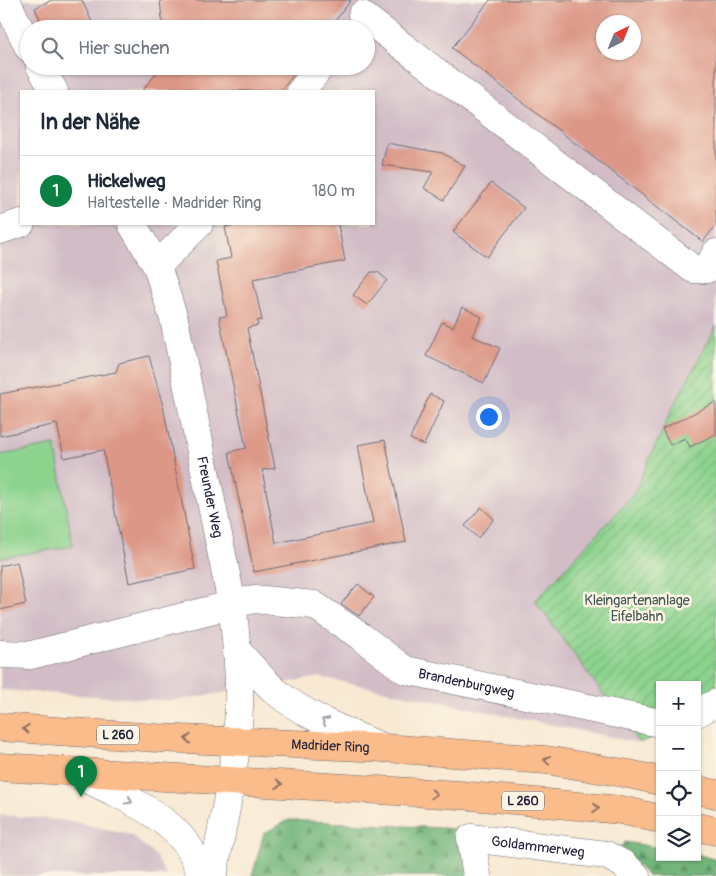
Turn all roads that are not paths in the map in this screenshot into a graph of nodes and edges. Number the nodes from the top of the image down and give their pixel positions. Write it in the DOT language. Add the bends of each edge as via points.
graph roads {
  1 [pos="6,0"];
  2 [pos="375,25"];
  3 [pos="18,43"];
  4 [pos="45,75"];
  5 [pos="314,75"];
  6 [pos="53,90"];
  7 [pos="302,90"];
  8 [pos="20,223"];
  9 [pos="133,225"];
  10 [pos="198,225"];
  11 [pos="0,230"];
  12 [pos="716,253"];
  13 [pos="157,266"];
  14 [pos="232,604"];
  15 [pos="238,652"];
  16 [pos="0,654"];
  17 [pos="716,703"];
  18 [pos="701,711"];
  19 [pos="656,722"];
  20 [pos="0,727"];
  21 [pos="236,742"];
  22 [pos="385,748"];
  23 [pos="0,768"];
  24 [pos="70,771"];
  25 [pos="231,780"];
  26 [pos="656,780"];
  27 [pos="701,791"];
  28 [pos="716,794"];
  29 [pos="656,818"];
  30 [pos="701,828"];
  31 [pos="716,831"];
  32 [pos="200,876"];
  33 [pos="213,876"];
  34 [pos="477,876"];
  35 [pos="636,876"];
  1 -- 3 [label="street"];
  2 -- 12 [label="street" via="693,269 706,268"];
  4 -- 6 [label="street"];
  5 -- 7 [label="street"];
  8 -- 11 [label="street"];
  9 -- 13 [label="street, Freunder Weg"];
  10 -- 13 [label="street"];
  13 -- 14 [label="street, Freunder Weg" via="174,319"];
  14 -- 15 [label="street, Freunder Weg"];
  14 -- 16 [label="street, Brandenburgweg" via="31,655"];
  14 -- 19 [label="street, Brandenburgweg" via="254,599 314,605 405,670"];
  15 -- 21 [label="street, Freunder Weg"];
  22 -- 15 [label="street, one-way" via="295,705 271,687"];
  17 -- 18 [label="street"];
  21 -- 20 [label="main road, Madrider Ring / L 260, one-way"];
  21 -- 22 [label="main road, Madrider Ring / L 260"];
  21 -- 25 [label="street, Freunder Weg"];
  26 -- 22 [label="main road, Madrider Ring / L 260, one-way" via="546,760"];
  23 -- 24 [label="main road, L 260"];
  24 -- 25 [label="main road, L 260"];
  24 -- 32 [label="street, one-way" via="153,814 173,828 189,846"];
  25 -- 29 [label="main road, L 260, one-way" via="621,810"];
  25 -- 33 [label="street, Freunder Weg"];
  27 -- 28 [label="main road"];
  30 -- 31 [label="main road"];
  34 -- 35 [label="street, Goldammerweg" via="471,838 606,855"];
}
